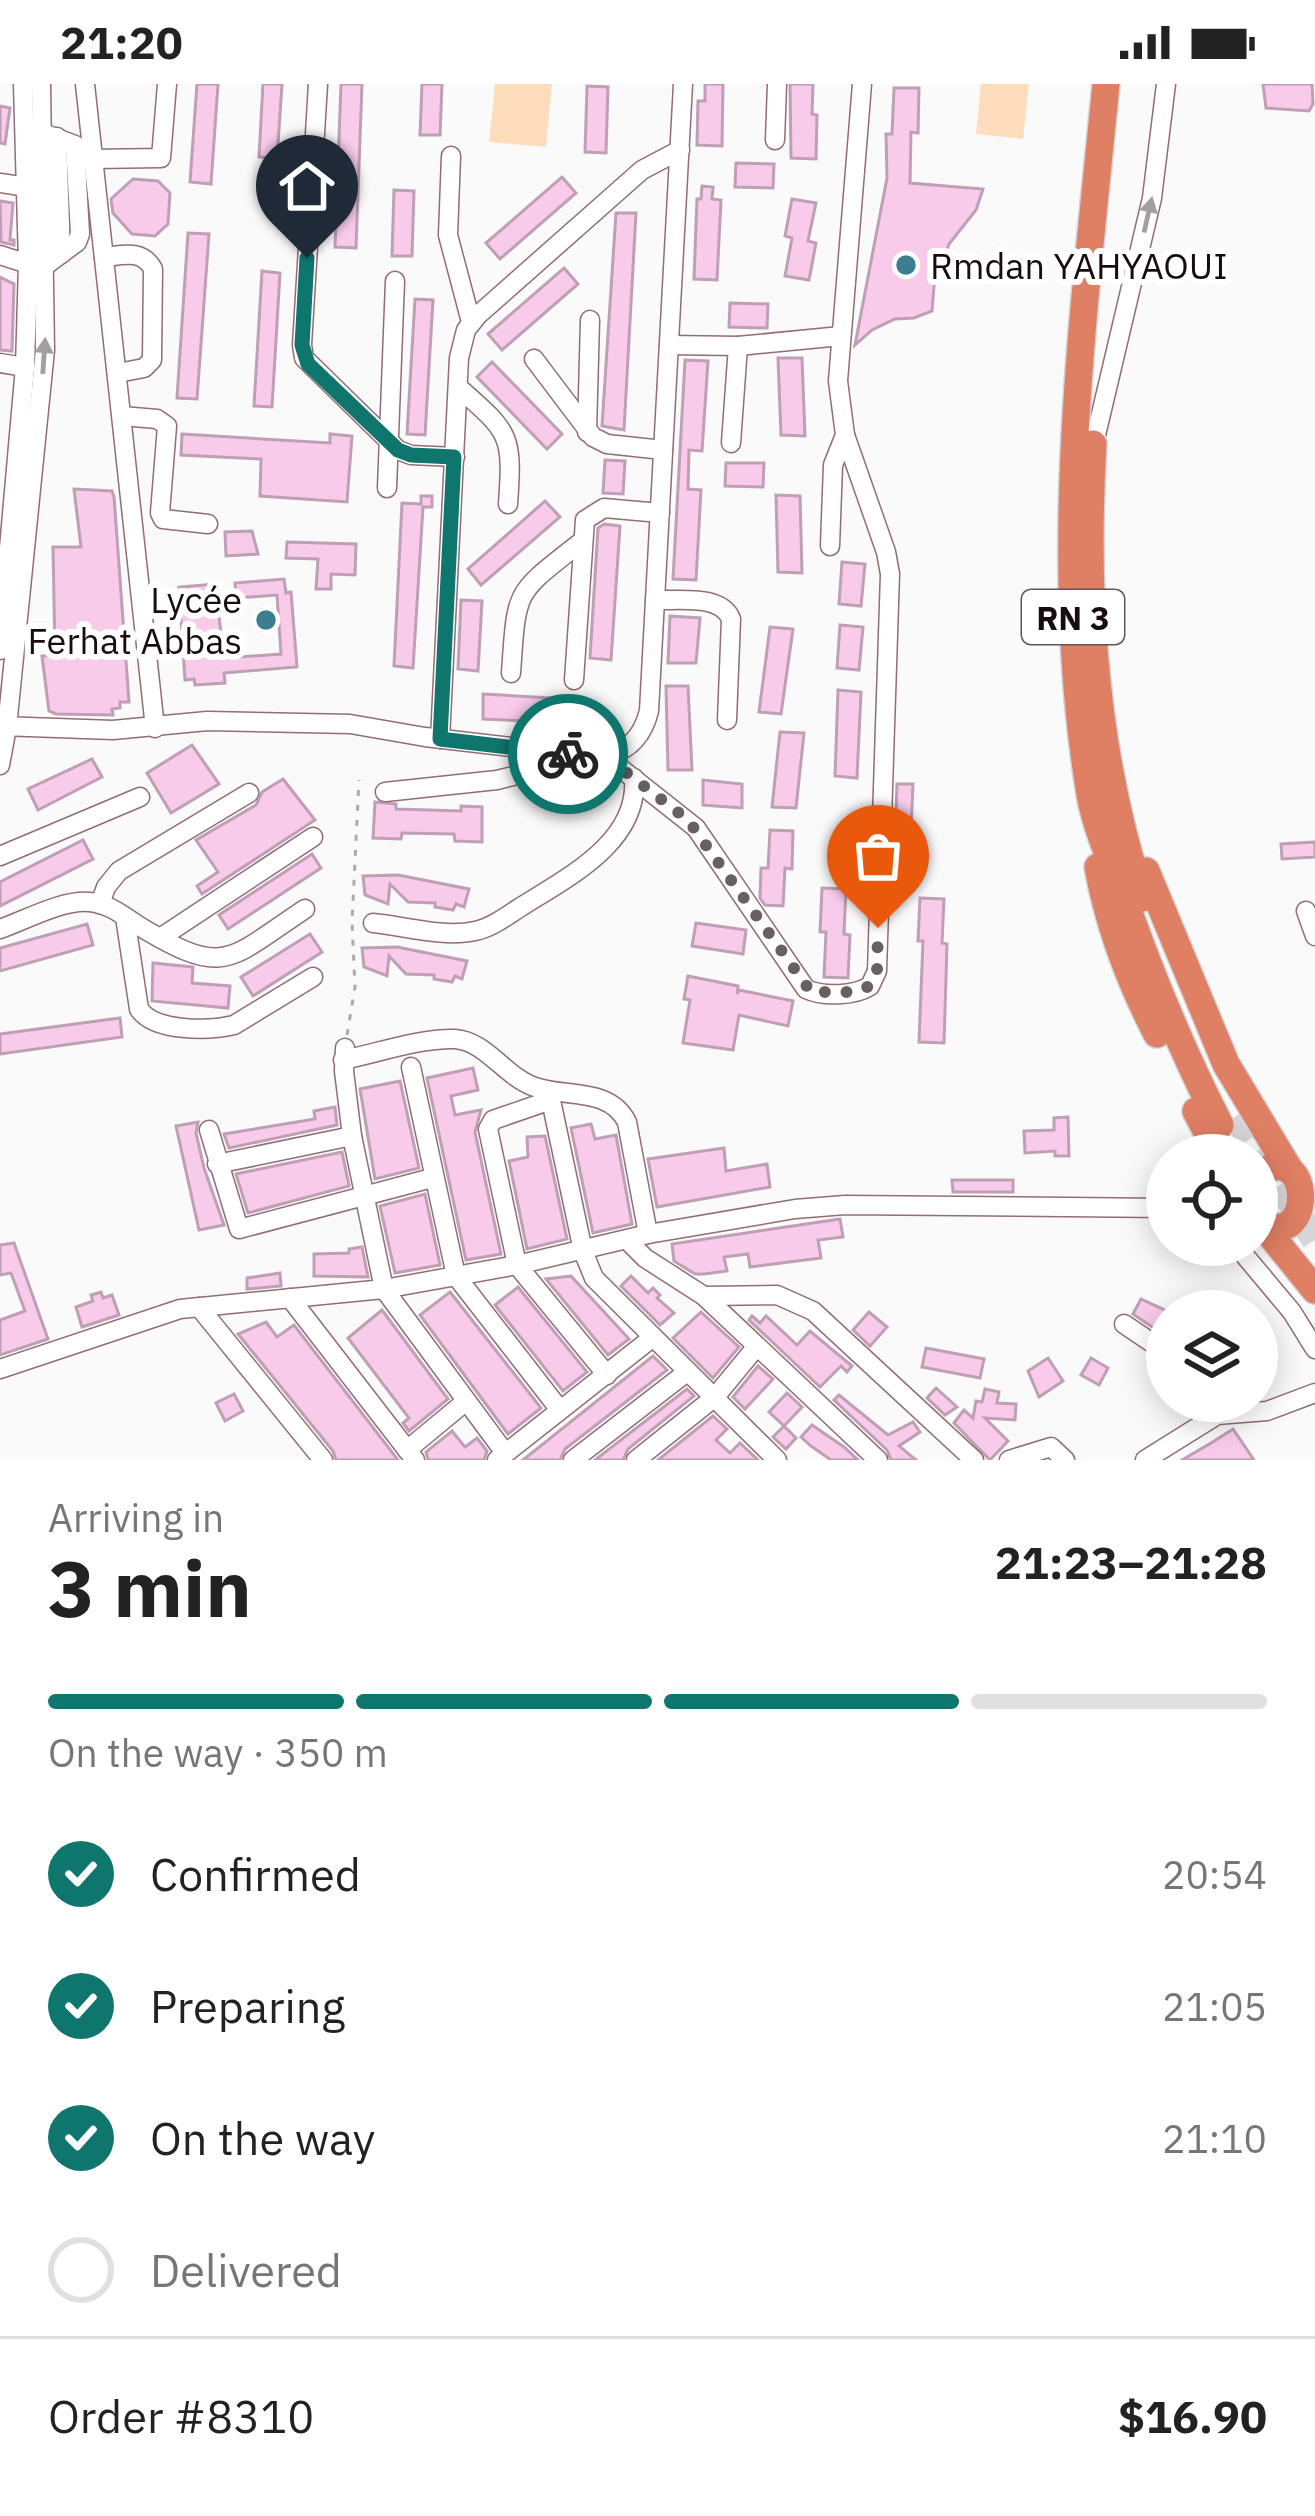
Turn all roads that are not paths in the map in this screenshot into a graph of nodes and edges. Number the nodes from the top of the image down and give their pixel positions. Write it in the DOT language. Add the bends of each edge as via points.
graph roads {
  1 [pos="85,84"];
  2 [pos="167,84"];
  3 [pos="318,84"];
  4 [pos="683,84"];
  5 [pos="777,84"];
  6 [pos="862,84"];
  7 [pos="1106,84"];
  8 [pos="1123,84"];
  9 [pos="1166,84"];
  10 [pos="0,86"];
  11 [pos="29,86"];
  12 [pos="50,135"];
  13 [pos="775,140"];
  14 [pos="680,150"];
  15 [pos="451,156"];
  16 [pos="92,159"];
  17 [pos="0,183"];
  18 [pos="27,187"];
  19 [pos="0,255"];
  20 [pos="104,257"];
  21 [pos="45,261"];
  22 [pos="395,281"];
  23 [pos="590,320"];
  24 [pos="471,322"];
  25 [pos="841,336"];
  26 [pos="669,345"];
  27 [pos="738,346"];
  28 [pos="534,359"];
  29 [pos="0,363"];
  30 [pos="25,368"];
  31 [pos="118,373"];
  32 [pos="458,387"];
  33 [pos="122,416"];
  34 [pos="587,432"];
  35 [pos="845,435"];
  36 [pos="388,442"];
  37 [pos="731,443"];
  38 [pos="663,450"];
  39 [pos="1092,452"];
  40 [pos="454,457"];
  41 [pos="387,488"];
  42 [pos="508,504"];
  43 [pos="660,513"];
  44 [pos="208,524"];
  45 [pos="5,541"];
  46 [pos="581,542"];
  47 [pos="830,546"];
  48 [pos="655,600"];
  49 [pos="0,650"];
  50 [pos="511,673"];
  51 [pos="574,680"];
  52 [pos="727,720"];
  53 [pos="4,727"];
  54 [pos="155,728"];
  55 [pos="440,739"];
  56 [pos="597,756"];
  57 [pos="0,765"];
  58 [pos="634,778"];
  59 [pos="385,792"];
  60 [pos="249,793"];
  61 [pos="1102,796"];
  62 [pos="140,797"];
  63 [pos="313,836"];
  64 [pos="0,856"];
  65 [pos="100,904"];
  66 [pos="305,909"];
  67 [pos="1306,911"];
  68 [pos="124,917"];
  69 [pos="373,922"];
  70 [pos="0,929"];
  71 [pos="1315,936"];
  72 [pos="160,938"];
  73 [pos="314,977"];
  74 [pos="411,1067"];
  75 [pos="550,1096"];
  76 [pos="1228,1120"];
  77 [pos="208,1130"];
  78 [pos="1208,1134"];
  79 [pos="352,1136"];
  80 [pos="217,1163"];
  81 [pos="1278,1172"];
  82 [pos="432,1178"];
  83 [pos="1307,1189"];
  84 [pos="363,1194"];
  85 [pos="1146,1208"];
  86 [pos="1278,1226"];
  87 [pos="648,1234"];
  88 [pos="627,1240"];
  89 [pos="1278,1245"];
  90 [pos="583,1251"];
  91 [pos="518,1265"];
  92 [pos="1254,1266"];
  93 [pos="456,1276"];
  94 [pos="384,1289"];
  95 [pos="1315,1290"];
  96 [pos="704,1296"];
  97 [pos="290,1298"];
  98 [pos="199,1307"];
  99 [pos="1124,1324"];
  100 [pos="652,1338"];
  101 [pos="1146,1339"];
  102 [pos="757,1346"];
  103 [pos="1315,1349"];
  104 [pos="0,1370"];
  105 [pos="687,1372"];
  106 [pos="607,1375"];
  107 [pos="1315,1393"];
  108 [pos="715,1396"];
  109 [pos="465,1402"];
  110 [pos="1278,1408"];
  111 [pos="560,1410"];
  112 [pos="1204,1422"];
  113 [pos="411,1455"];
  114 [pos="501,1457"];
  115 [pos="323,1460"];
  116 [pos="573,1460"];
  117 [pos="636,1460"];
  118 [pos="777,1460"];
  119 [pos="878,1460"];
  120 [pos="974,1460"];
  121 [pos="1010,1460"];
  122 [pos="1065,1460"];
  123 [pos="1145,1460"];
  1 -- 16 [label="street"];
  2 -- 16 [label="street" via="161,158"];
  3 -- 36 [label="street" via="302,351"];
  4 -- 14 [label="street"];
  5 -- 13 [label="street"];
  6 -- 25 [label="street"];
  7 -- 61 [label="highway, RN 3" via="1070,552 1073,627"];
  8 -- 39 [label="highway, RN 3"];
  39 -- 9 [label="street, one-way" via="1152,198"];
  10 -- 11 [label="street"];
  11 -- 12 [label="street"];
  11 -- 18 [label="street"];
  12 -- 21 [label="street"];
  12 -- 21 [label="street" via="75,146 80,231 77,242"];
  14 -- 24 [label="street" via="642,170"];
  14 -- 26 [label="street"];
  15 -- 24 [label="street" via="448,235"];
  16 -- 20 [label="street"];
  17 -- 18 [label="street"];
  18 -- 21 [label="street"];
  19 -- 21 [label="street"];
  20 -- 31 [label="street"];
  20 -- 31 [label="street" via="136,254 153,269 152,360"];
  21 -- 30 [label="street"];
  53 -- 21 [label="street, one-way" via="46,350"];
  22 -- 36 [label="street"];
  23 -- 34 [label="street"];
  24 -- 32 [label="street"];
  25 -- 27 [label="street"];
  25 -- 35 [label="street"];
  26 -- 27 [label="street"];
  26 -- 38 [label="street"];
  27 -- 37 [label="street"];
  28 -- 34 [label="street"];
  29 -- 30 [label="street"];
  30 -- 45 [label="street"];
  31 -- 33 [label="street"];
  32 -- 40 [label="street"];
  32 -- 42 [label="street" via="508,438"];
  33 -- 44 [label="street" via="167,426 163,519"];
  33 -- 54 [label="street"];
  34 -- 38 [label="street" via="607,444"];
  35 -- 47 [label="street" via="833,465"];
  35 -- 58 [label="street" via="890,574 877,971 870,986 806,988 696,828"];
  36 -- 40 [label="street" via="406,454"];
  36 -- 41 [label="street"];
  38 -- 43 [label="street"];
  39 -- 61 [label="highway, RN 3"];
  40 -- 55 [label="street"];
  43 -- 46 [label="street" via="598,509 585,520"];
  43 -- 48 [label="street"];
  45 -- 49 [label="street"];
  46 -- 50 [label="street" via="519,597"];
  46 -- 51 [label="street"];
  48 -- 52 [label="street" via="717,603 728,611"];
  48 -- 56 [label="street" via="647,719 635,741"];
  53 -- 54 [label="street"];
  53 -- 57 [label="street"];
  54 -- 55 [label="street" via="350,724"];
  55 -- 56 [label="street"];
  56 -- 58 [label="street"];
  56 -- 59 [label="street" via="497,780"];
  58 -- 69 [label="street" via="627,818 608,845 484,928"];
  60 -- 65 [label="street" via="119,871"];
  61 -- 76 [label="highway, RN 3" via="1148,971"];
  61 -- 78 [label="highway" via="1090,830 1116,943"];
  61 -- 83 [label="highway" via="1130,824 1226,1064"];
  62 -- 64 [label="street"];
  63 -- 72 [label="street"];
  65 -- 68 [label="street"];
  65 -- 70 [label="street" via="70,904"];
  66 -- 72 [label="street" via="223,958 197,957"];
  67 -- 71 [label="street"];
  68 -- 72 [label="street"];
  68 -- 73 [label="street" via="139,1009 160,1024 234,1025"];
  74 -- 82 [label="street"];
  75 -- 79 [label="street" via="455,1040 344,1054"];
  75 -- 87 [label="street" via="606,1100 624,1115"];
  75 -- 90 [label="street"];
  75 -- 91 [label="street" via="488,1126"];
  77 -- 80 [label="street"];
  79 -- 80 [label="street"];
  79 -- 84 [label="street"];
  80 -- 84 [label="street" via="239,1229"];
  81 -- 83 [label="highway"];
  82 -- 84 [label="street"];
  82 -- 93 [label="street"];
  83 -- 86 [label="highway" via="1303,1214"];
  84 -- 94 [label="street"];
  85 -- 87 [label="street" via="845,1205"];
  87 -- 88 [label="street"];
  88 -- 90 [label="street"];
  88 -- 96 [label="street"];
  89 -- 95 [label="highway"];
  90 -- 91 [label="street"];
  90 -- 100 [label="street" via="601,1287"];
  91 -- 93 [label="street"];
  91 -- 106 [label="street"];
  92 -- 103 [label="street"];
  93 -- 94 [label="street"];
  93 -- 111 [label="street"];
  94 -- 97 [label="street"];
  94 -- 109 [label="street"];
  96 -- 102 [label="street"];
  96 -- 120 [label="street" via="777,1295 813,1311"];
  97 -- 98 [label="street"];
  97 -- 113 [label="street"];
  98 -- 104 [label="street"];
  98 -- 115 [label="street"];
  99 -- 101 [label="street"];
  100 -- 105 [label="street"];
  100 -- 106 [label="street"];
  102 -- 108 [label="street"];
  102 -- 119 [label="street"];
  105 -- 108 [label="street"];
  105 -- 116 [label="street"];
  106 -- 111 [label="street"];
  107 -- 110 [label="street"];
  108 -- 117 [label="street"];
  108 -- 118 [label="street"];
  109 -- 113 [label="street"];
  109 -- 114 [label="street"];
  111 -- 114 [label="street"];
  112 -- 123 [label="street"];
  121 -- 122 [label="street" via="1051,1447"];
}
